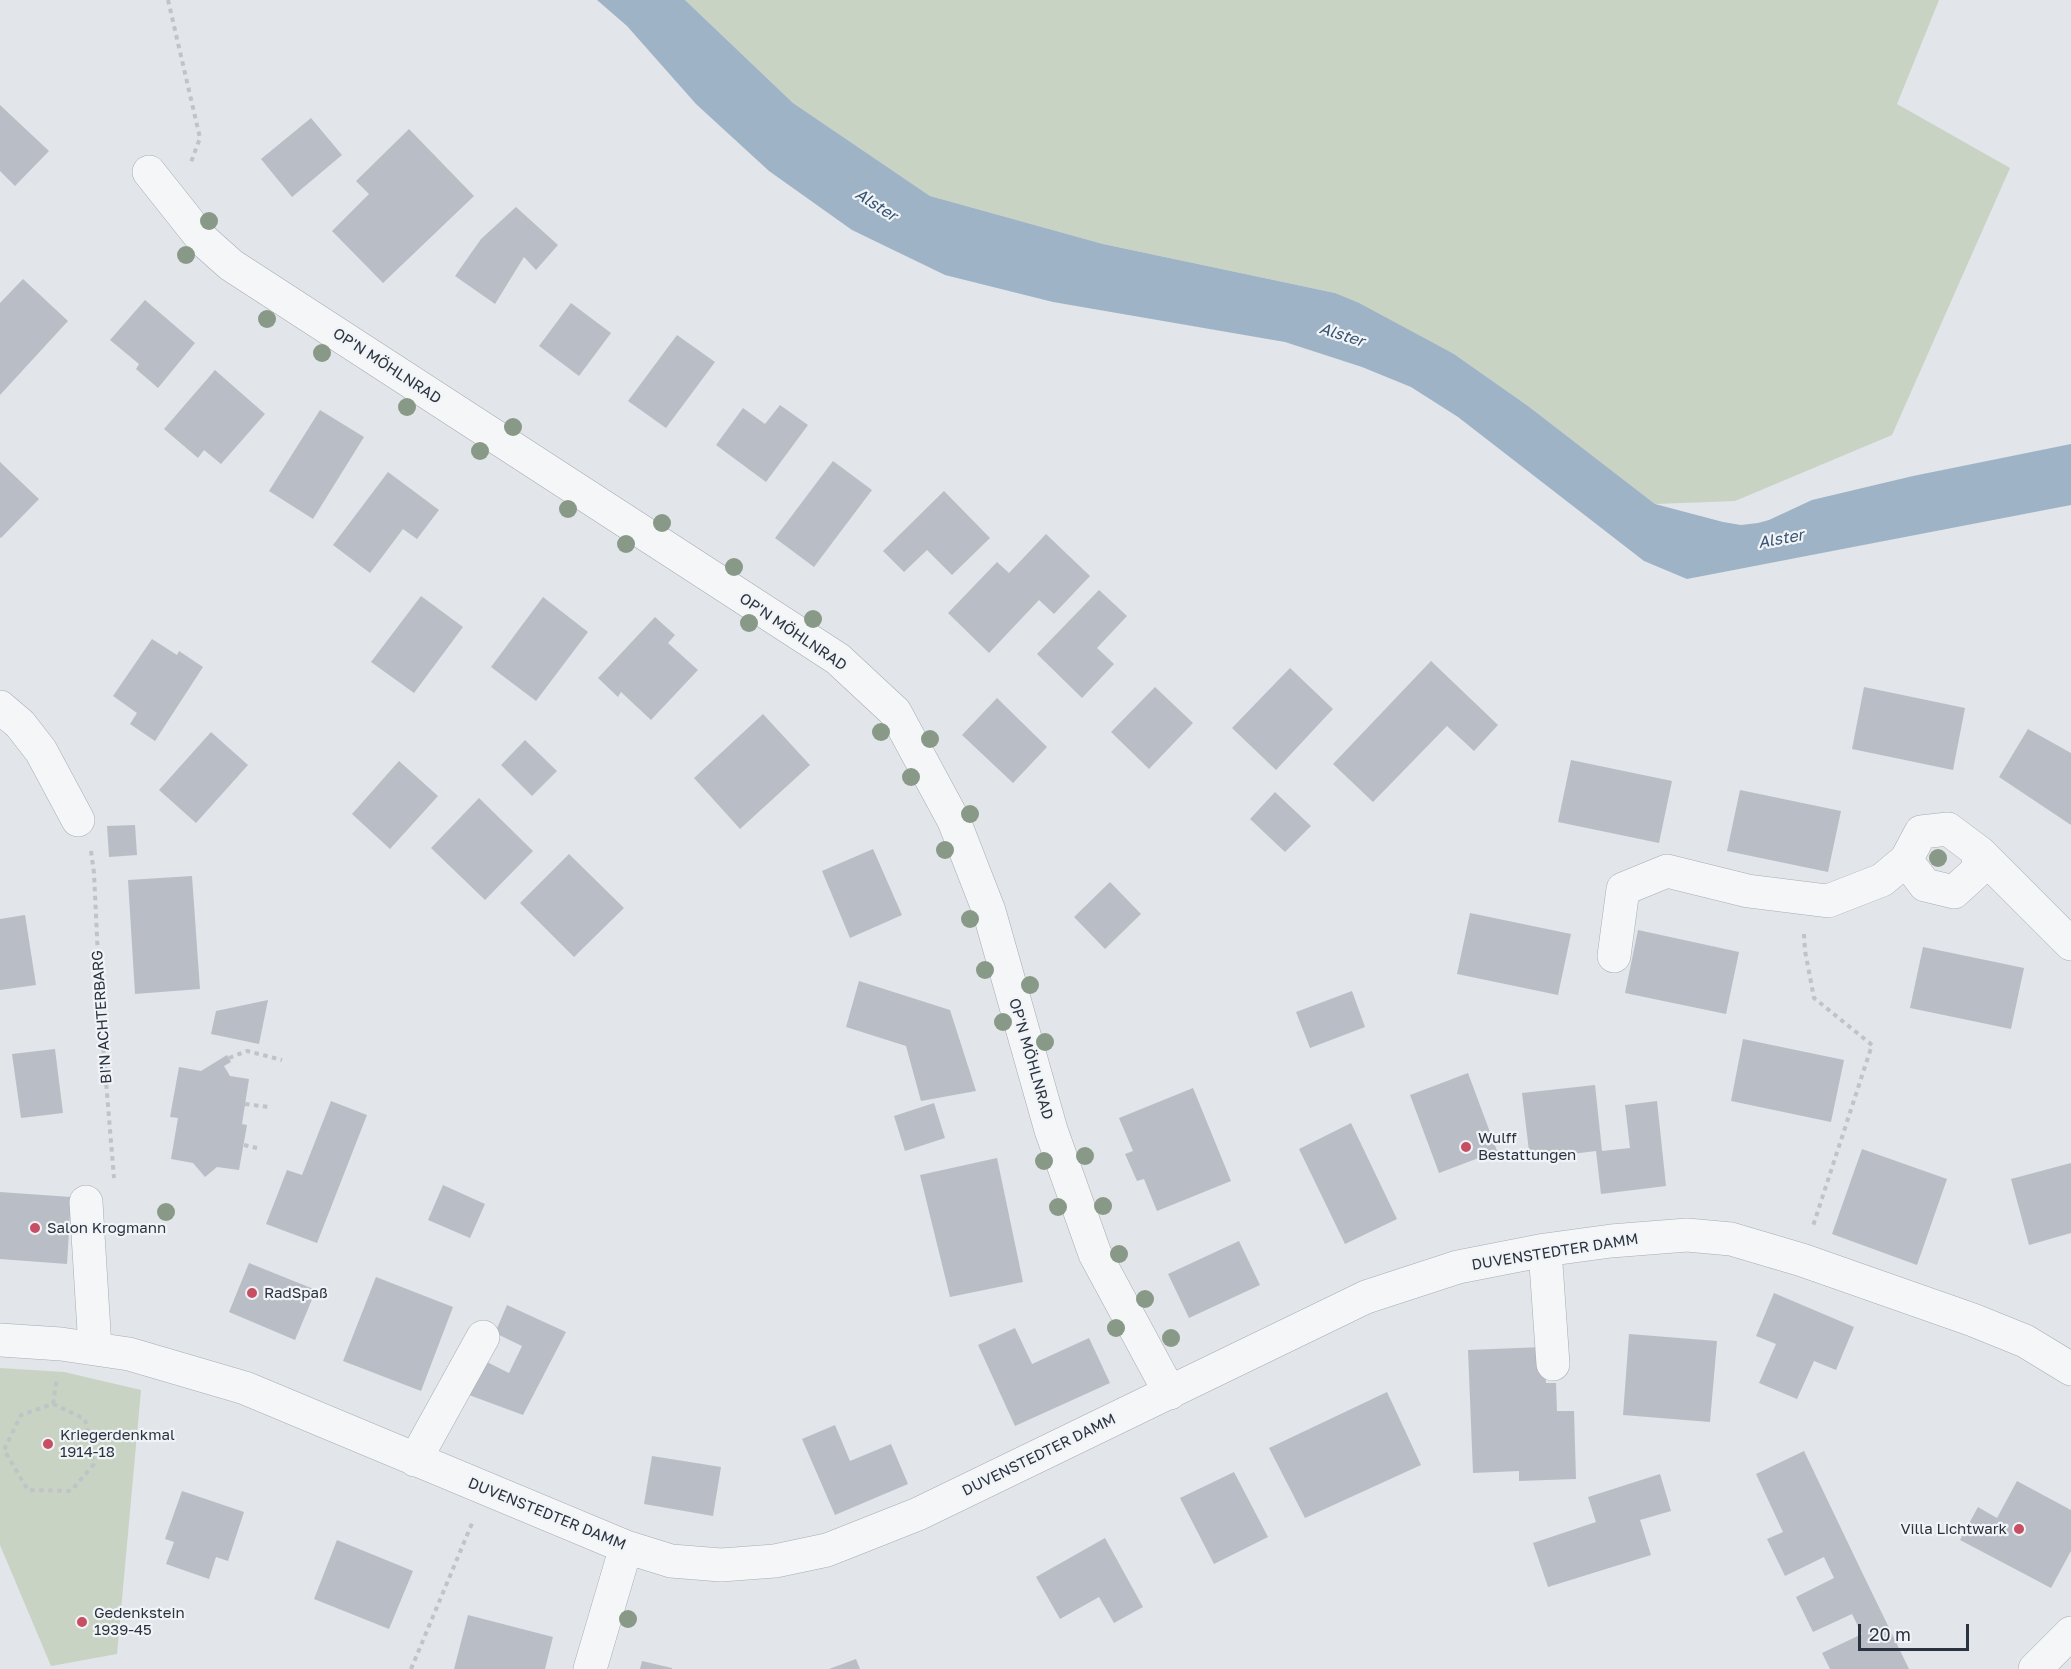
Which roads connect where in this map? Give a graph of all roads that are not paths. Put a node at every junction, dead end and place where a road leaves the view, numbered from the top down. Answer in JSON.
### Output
{"nodes":[{"id":1,"x":149,"y":172,"type":"dead end"},
{"id":2,"x":0,"y":707,"type":"edge"},
{"id":3,"x":78,"y":820,"type":"road end"},
{"id":4,"x":1980,"y":853,"type":"junction"},
{"id":5,"x":1906,"y":860,"type":"junction"},
{"id":6,"x":2071,"y":944,"type":"edge"},
{"id":7,"x":1614,"y":956,"type":"dead end"},
{"id":8,"x":86,"y":1202,"type":"dead end"},
{"id":9,"x":1545,"y":1251,"type":"junction"},
{"id":10,"x":483,"y":1337,"type":"dead end"},
{"id":11,"x":0,"y":1340,"type":"edge"},
{"id":12,"x":95,"y":1348,"type":"junction"},
{"id":13,"x":1553,"y":1364,"type":"dead end"},
{"id":14,"x":2071,"y":1369,"type":"edge"},
{"id":15,"x":1170,"y":1393,"type":"junction"},
{"id":16,"x":415,"y":1460,"type":"junction"},
{"id":17,"x":626,"y":1547,"type":"junction"},
{"id":18,"x":2071,"y":1633,"type":"edge"},
{"id":19,"x":590,"y":1669,"type":"edge"},
{"id":20,"x":2035,"y":1669,"type":"edge"}],
"edges":[{"from":1,"to":15,"type":"street","name":"OP'N MÖHLNRAD"},
{"from":2,"to":3,"type":"street"},
{"from":4,"to":5,"type":"street"},
{"from":4,"to":5,"type":"street"},
{"from":4,"to":6,"type":"street"},
{"from":5,"to":7,"type":"street"},
{"from":8,"to":12,"type":"street"},
{"from":9,"to":13,"type":"street"},
{"from":9,"to":14,"type":"street","name":"DUVENSTEDTER DAMM"},
{"from":9,"to":15,"type":"street","name":"DUVENSTEDTER DAMM"},
{"from":10,"to":16,"type":"street"},
{"from":11,"to":12,"type":"street","name":"DUVENSTEDTER DAMM"},
{"from":12,"to":16,"type":"street","name":"DUVENSTEDTER DAMM"},
{"from":15,"to":17,"type":"street","name":"DUVENSTEDTER DAMM"},
{"from":16,"to":17,"type":"street","name":"DUVENSTEDTER DAMM"},
{"from":17,"to":19,"type":"street"},
{"from":18,"to":20,"type":"street"}]}
